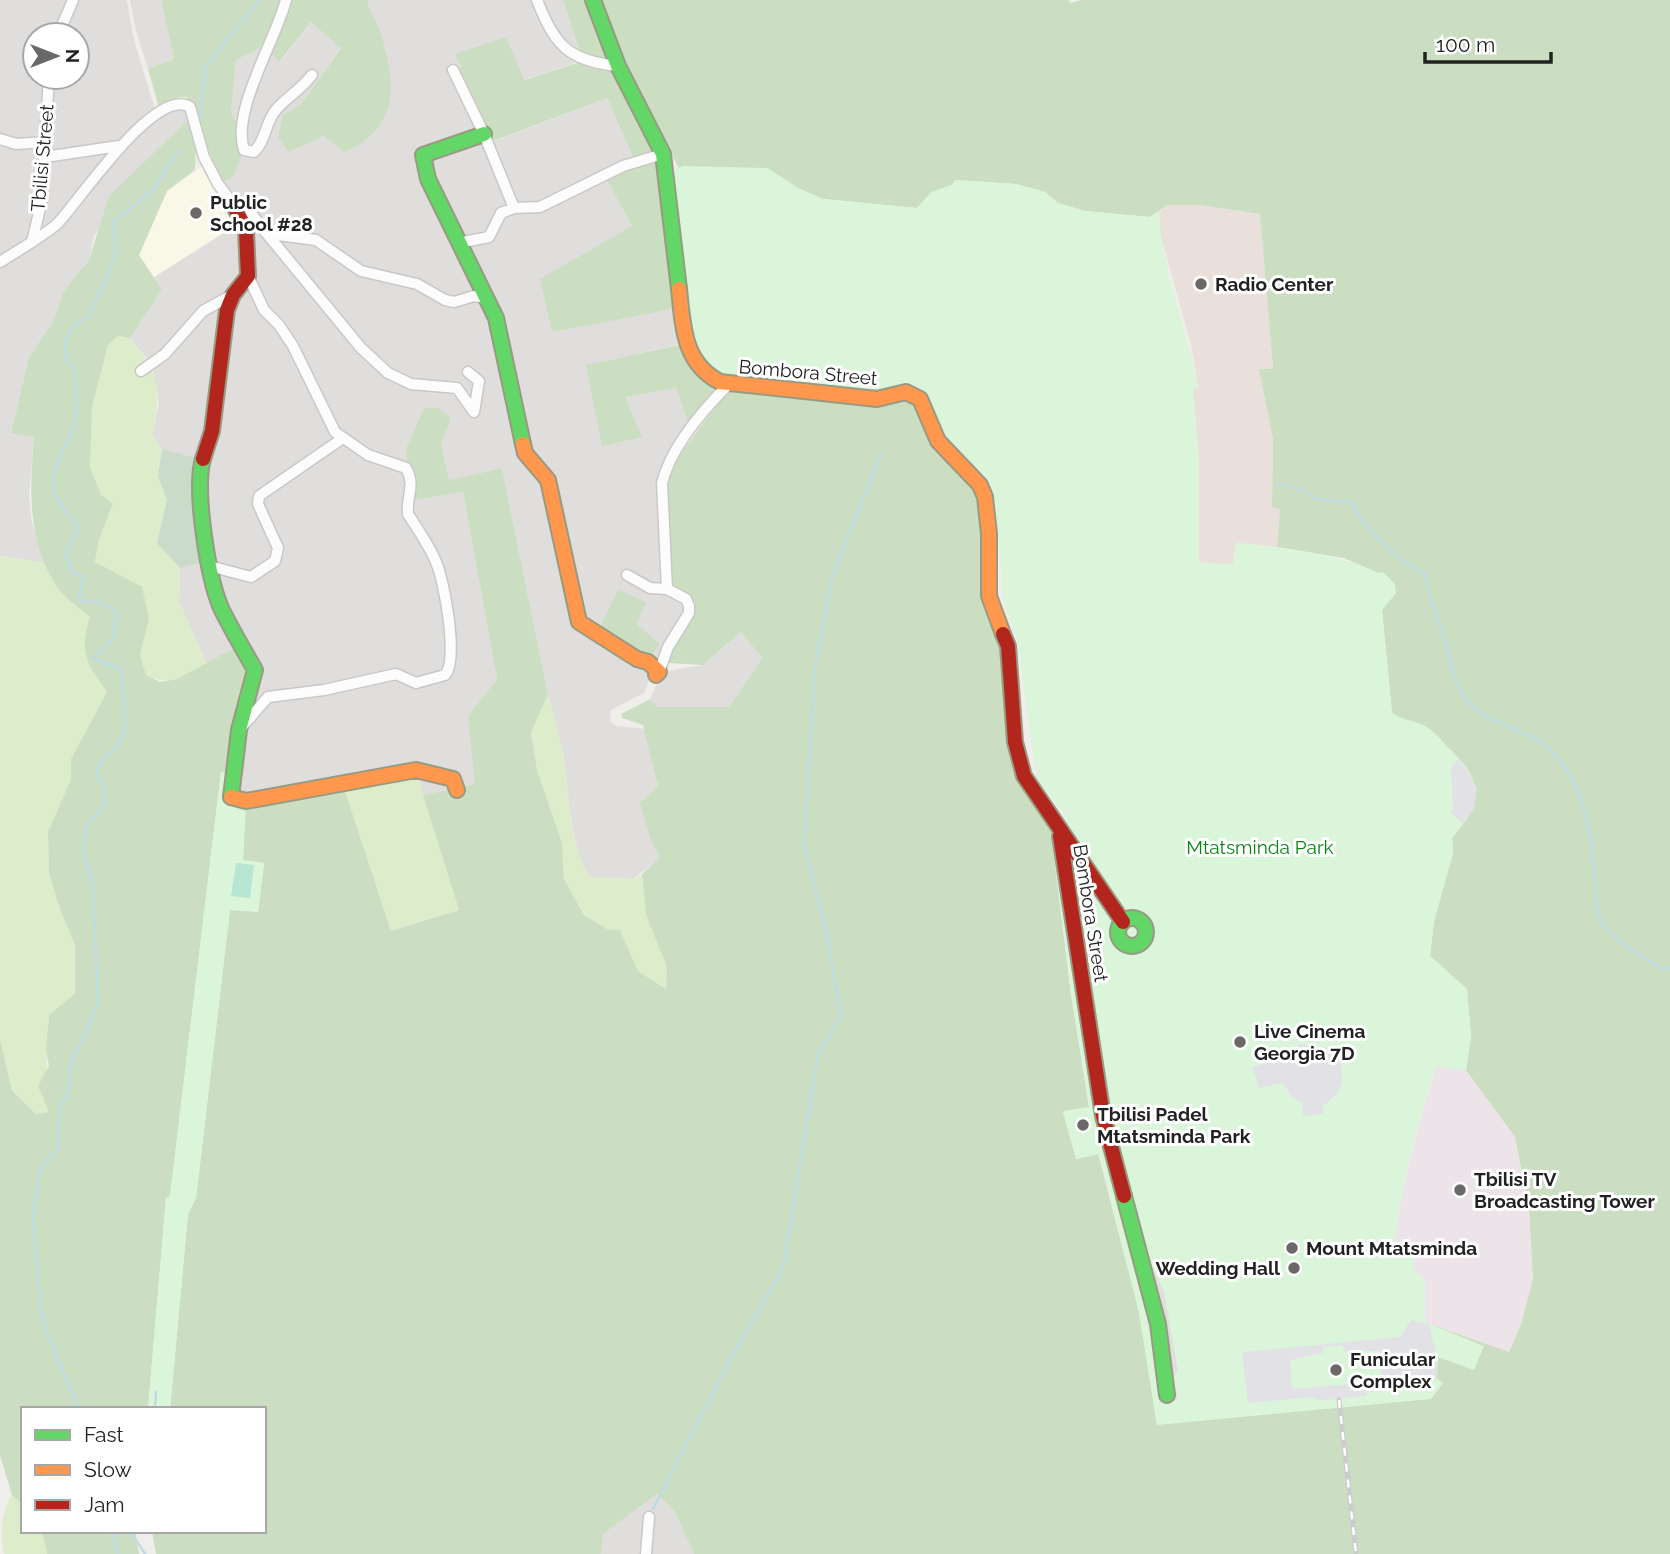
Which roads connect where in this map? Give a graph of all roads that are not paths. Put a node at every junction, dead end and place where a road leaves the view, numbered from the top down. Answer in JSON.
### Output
{"nodes":[{"id":1,"x":73,"y":0,"type":"edge"},
{"id":2,"x":286,"y":0,"type":"edge"},
{"id":3,"x":537,"y":0,"type":"edge"},
{"id":4,"x":593,"y":0,"type":"edge"},
{"id":5,"x":64,"y":21,"type":"edge"},
{"id":6,"x":618,"y":66,"type":"junction"},
{"id":7,"x":453,"y":70,"type":"dead end"},
{"id":8,"x":312,"y":75,"type":"dead end"},
{"id":9,"x":48,"y":91,"type":"edge"},
{"id":10,"x":484,"y":134,"type":"junction"},
{"id":11,"x":0,"y":139,"type":"edge"},
{"id":12,"x":46,"y":142,"type":"junction"},
{"id":13,"x":119,"y":146,"type":"junction"},
{"id":14,"x":663,"y":154,"type":"junction"},
{"id":15,"x":45,"y":157,"type":"junction"},
{"id":16,"x":233,"y":204,"type":"junction"},
{"id":17,"x":514,"y":208,"type":"junction"},
{"id":18,"x":263,"y":229,"type":"junction"},
{"id":19,"x":32,"y":242,"type":"junction"},
{"id":20,"x":458,"y":243,"type":"junction"},
{"id":21,"x":0,"y":262,"type":"edge"},
{"id":22,"x":248,"y":276,"type":"junction"},
{"id":23,"x":233,"y":295,"type":"junction"},
{"id":24,"x":488,"y":298,"type":"junction"},
{"id":25,"x":141,"y":371,"type":"dead end"},
{"id":26,"x":468,"y":372,"type":"dead end"},
{"id":27,"x":728,"y":385,"type":"junction"},
{"id":28,"x":342,"y":438,"type":"junction"},
{"id":29,"x":213,"y":567,"type":"junction"},
{"id":30,"x":627,"y":575,"type":"dead end"},
{"id":31,"x":667,"y":589,"type":"junction"},
{"id":32,"x":657,"y":674,"type":"joint"},
{"id":33,"x":239,"y":730,"type":"junction"},
{"id":34,"x":457,"y":790,"type":"dead end"},
{"id":35,"x":1059,"y":831,"type":"junction"},
{"id":36,"x":1123,"y":922,"type":"dead end"},
{"id":37,"x":1167,"y":1395,"type":"dead end"},
{"id":38,"x":649,"y":1517,"type":"dead end"},
{"id":39,"x":646,"y":1554,"type":"edge"}],
"edges":[{"from":1,"to":5,"type":"street"},
{"from":2,"to":8,"type":"street"},
{"from":3,"to":6,"type":"street"},
{"from":4,"to":6,"type":"street"},
{"from":6,"to":14,"type":"street"},
{"from":7,"to":10,"type":"street"},
{"from":9,"to":12,"type":"street","name":"Tbilisi Street"},
{"from":10,"to":17,"type":"street"},
{"from":10,"to":20,"type":"street"},
{"from":11,"to":12,"type":"street"},
{"from":12,"to":15,"type":"street","name":"Tbilisi Street"},
{"from":13,"to":15,"type":"street"},
{"from":13,"to":16,"type":"street"},
{"from":13,"to":19,"type":"street"},
{"from":14,"to":17,"type":"street"},
{"from":14,"to":27,"type":"street","name":"Bombora Street"},
{"from":15,"to":19,"type":"street","name":"Tbilisi Street"},
{"from":16,"to":18,"type":"street"},
{"from":16,"to":22,"type":"street"},
{"from":17,"to":20,"type":"street"},
{"from":18,"to":24,"type":"street"},
{"from":18,"to":26,"type":"street"},
{"from":19,"to":21,"type":"street"},
{"from":20,"to":24,"type":"street"},
{"from":22,"to":23,"type":"street"},
{"from":22,"to":28,"type":"street"},
{"from":23,"to":25,"type":"street"},
{"from":23,"to":29,"type":"street"},
{"from":24,"to":32,"type":"street"},
{"from":27,"to":31,"type":"street"},
{"from":27,"to":35,"type":"street","name":"Bombora Street"},
{"from":28,"to":29,"type":"street"},
{"from":28,"to":33,"type":"street"},
{"from":29,"to":33,"type":"street"},
{"from":30,"to":31,"type":"street"},
{"from":31,"to":32,"type":"street"},
{"from":33,"to":34,"type":"street"},
{"from":35,"to":36,"type":"street"},
{"from":35,"to":37,"type":"street","name":"Bombora Street"},
{"from":38,"to":39,"type":"street"}]}
